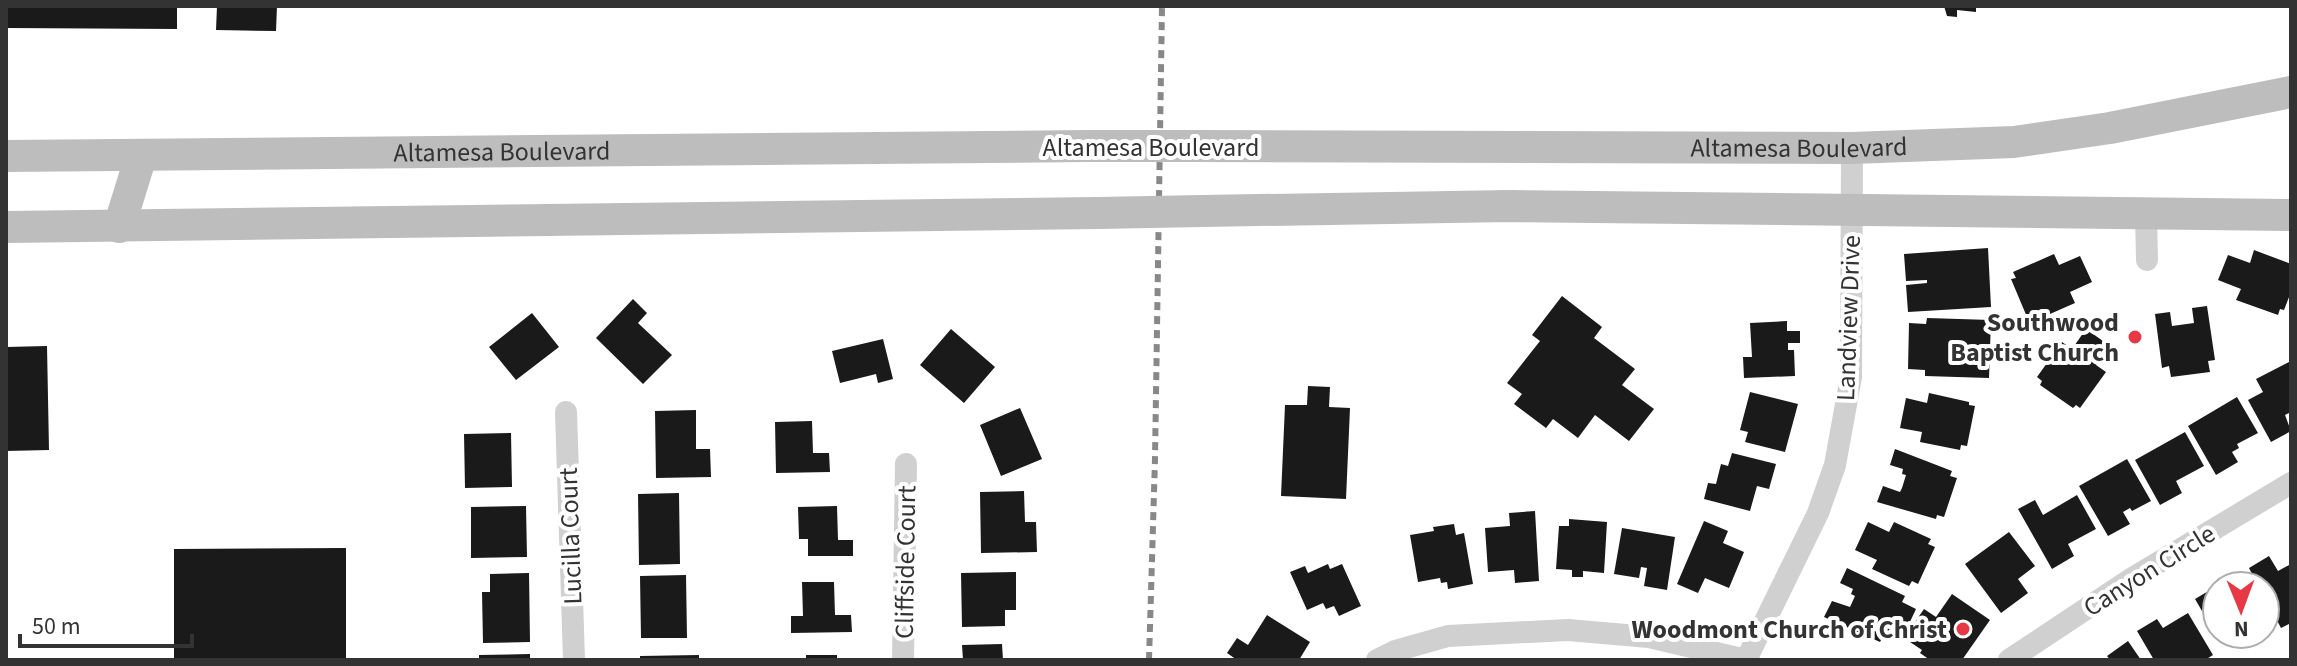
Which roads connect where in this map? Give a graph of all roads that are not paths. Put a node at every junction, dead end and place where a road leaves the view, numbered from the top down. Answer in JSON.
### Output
{"nodes":[{"id":1,"x":2291,"y":92,"type":"edge"},
{"id":2,"x":1852,"y":148,"type":"junction"},
{"id":3,"x":6,"y":156,"type":"edge"},
{"id":4,"x":141,"y":156,"type":"junction"},
{"id":5,"x":1852,"y":212,"type":"junction"},
{"id":6,"x":2146,"y":214,"type":"junction"},
{"id":7,"x":2291,"y":215,"type":"edge"},
{"id":8,"x":6,"y":227,"type":"edge"},
{"id":9,"x":119,"y":227,"type":"junction"},
{"id":10,"x":2147,"y":260,"type":"dead end"},
{"id":11,"x":566,"y":412,"type":"dead end"},
{"id":12,"x":906,"y":464,"type":"dead end"},
{"id":13,"x":2291,"y":483,"type":"edge"},
{"id":14,"x":574,"y":660,"type":"edge"},
{"id":15,"x":903,"y":660,"type":"edge"},
{"id":16,"x":1377,"y":660,"type":"edge"},
{"id":17,"x":1746,"y":660,"type":"edge"},
{"id":18,"x":2009,"y":660,"type":"edge"}],
"edges":[{"from":1,"to":2,"type":"main road","name":"Altamesa Boulevard"},
{"from":2,"to":4,"type":"main road","name":"Altamesa Boulevard","bridge":true},
{"from":2,"to":5,"type":"street","name":"Landview Drive"},
{"from":3,"to":4,"type":"main road","name":"Altamesa Boulevard"},
{"from":4,"to":9,"type":"main road"},
{"from":5,"to":6,"type":"main road"},
{"from":5,"to":9,"type":"main road","bridge":true},
{"from":5,"to":17,"type":"street","name":"Landview Drive"},
{"from":6,"to":7,"type":"main road"},
{"from":6,"to":10,"type":"street"},
{"from":8,"to":9,"type":"main road"},
{"from":11,"to":14,"type":"street","name":"Lucilla Court"},
{"from":12,"to":15,"type":"street","name":"Cliffside Court"},
{"from":13,"to":18,"type":"street","name":"Canyon Circle"},
{"from":16,"to":17,"type":"street"}]}
